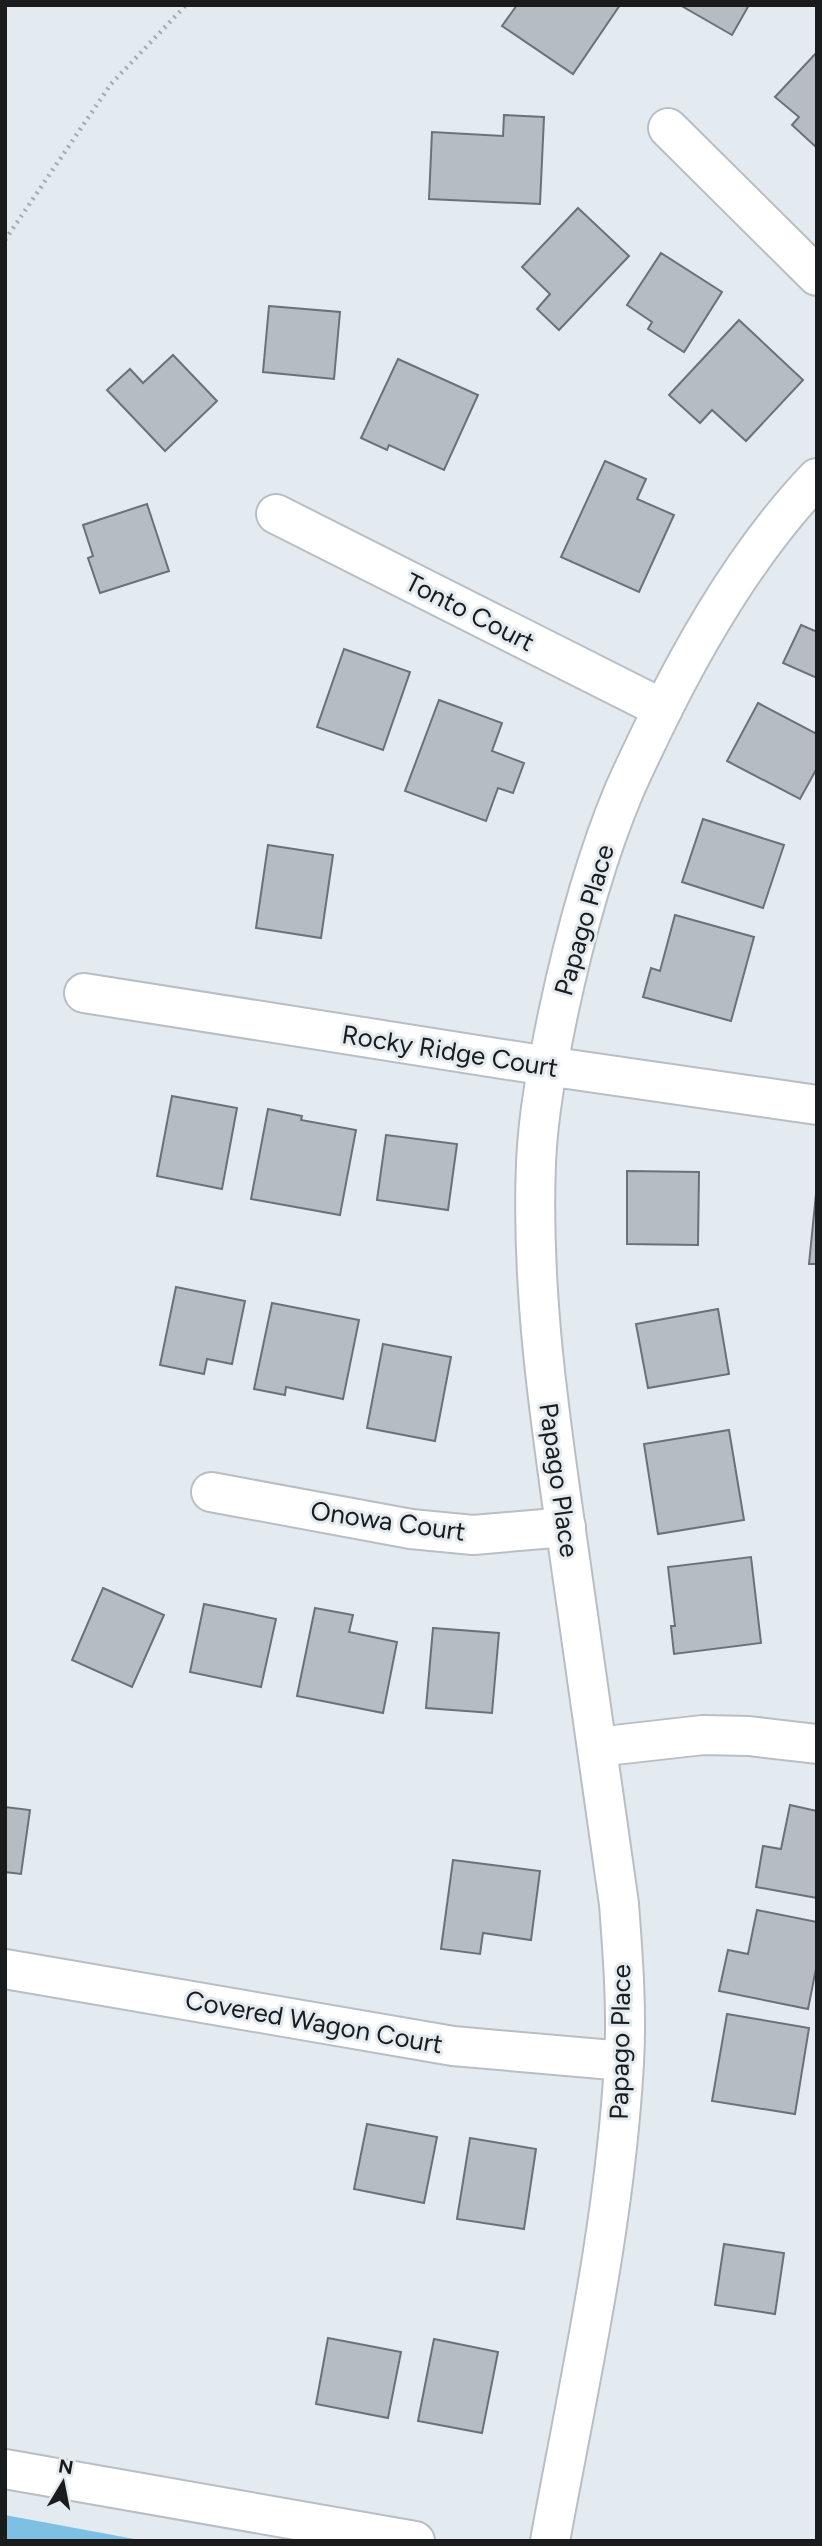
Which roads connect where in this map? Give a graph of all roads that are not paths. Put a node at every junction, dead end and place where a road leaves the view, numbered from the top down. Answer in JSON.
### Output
{"nodes":[{"id":1,"x":668,"y":128,"type":"dead end"},
{"id":2,"x":817,"y":276,"type":"edge"},
{"id":3,"x":817,"y":478,"type":"edge"},
{"id":4,"x":276,"y":514,"type":"dead end"},
{"id":5,"x":663,"y":709,"type":"junction"},
{"id":6,"x":84,"y":993,"type":"dead end"},
{"id":7,"x":547,"y":1066,"type":"junction"},
{"id":8,"x":817,"y":1105,"type":"edge"},
{"id":9,"x":211,"y":1492,"type":"dead end"},
{"id":10,"x":565,"y":1527,"type":"junction"},
{"id":11,"x":817,"y":1744,"type":"edge"},
{"id":12,"x":597,"y":1747,"type":"junction"},
{"id":13,"x":5,"y":1969,"type":"edge"},
{"id":14,"x":624,"y":2062,"type":"junction"},
{"id":15,"x":5,"y":2469,"type":"edge"},
{"id":16,"x":415,"y":2541,"type":"edge"},
{"id":17,"x":550,"y":2541,"type":"edge"}],
"edges":[{"from":1,"to":2,"type":"street"},
{"from":3,"to":5,"type":"street","name":"Papago Place"},
{"from":4,"to":5,"type":"street","name":"Tonto Court"},
{"from":5,"to":7,"type":"street","name":"Papago Place"},
{"from":6,"to":7,"type":"street","name":"Rocky Ridge Court"},
{"from":7,"to":8,"type":"street","name":"Rocky Ridge Court"},
{"from":7,"to":10,"type":"street","name":"Papago Place"},
{"from":9,"to":10,"type":"street","name":"Onowa Court"},
{"from":10,"to":12,"type":"street","name":"Papago Place"},
{"from":11,"to":12,"type":"street"},
{"from":12,"to":14,"type":"street","name":"Papago Place"},
{"from":13,"to":14,"type":"street","name":"Covered Wagon Court"},
{"from":14,"to":17,"type":"street","name":"Papago Place"},
{"from":15,"to":16,"type":"street"}]}
